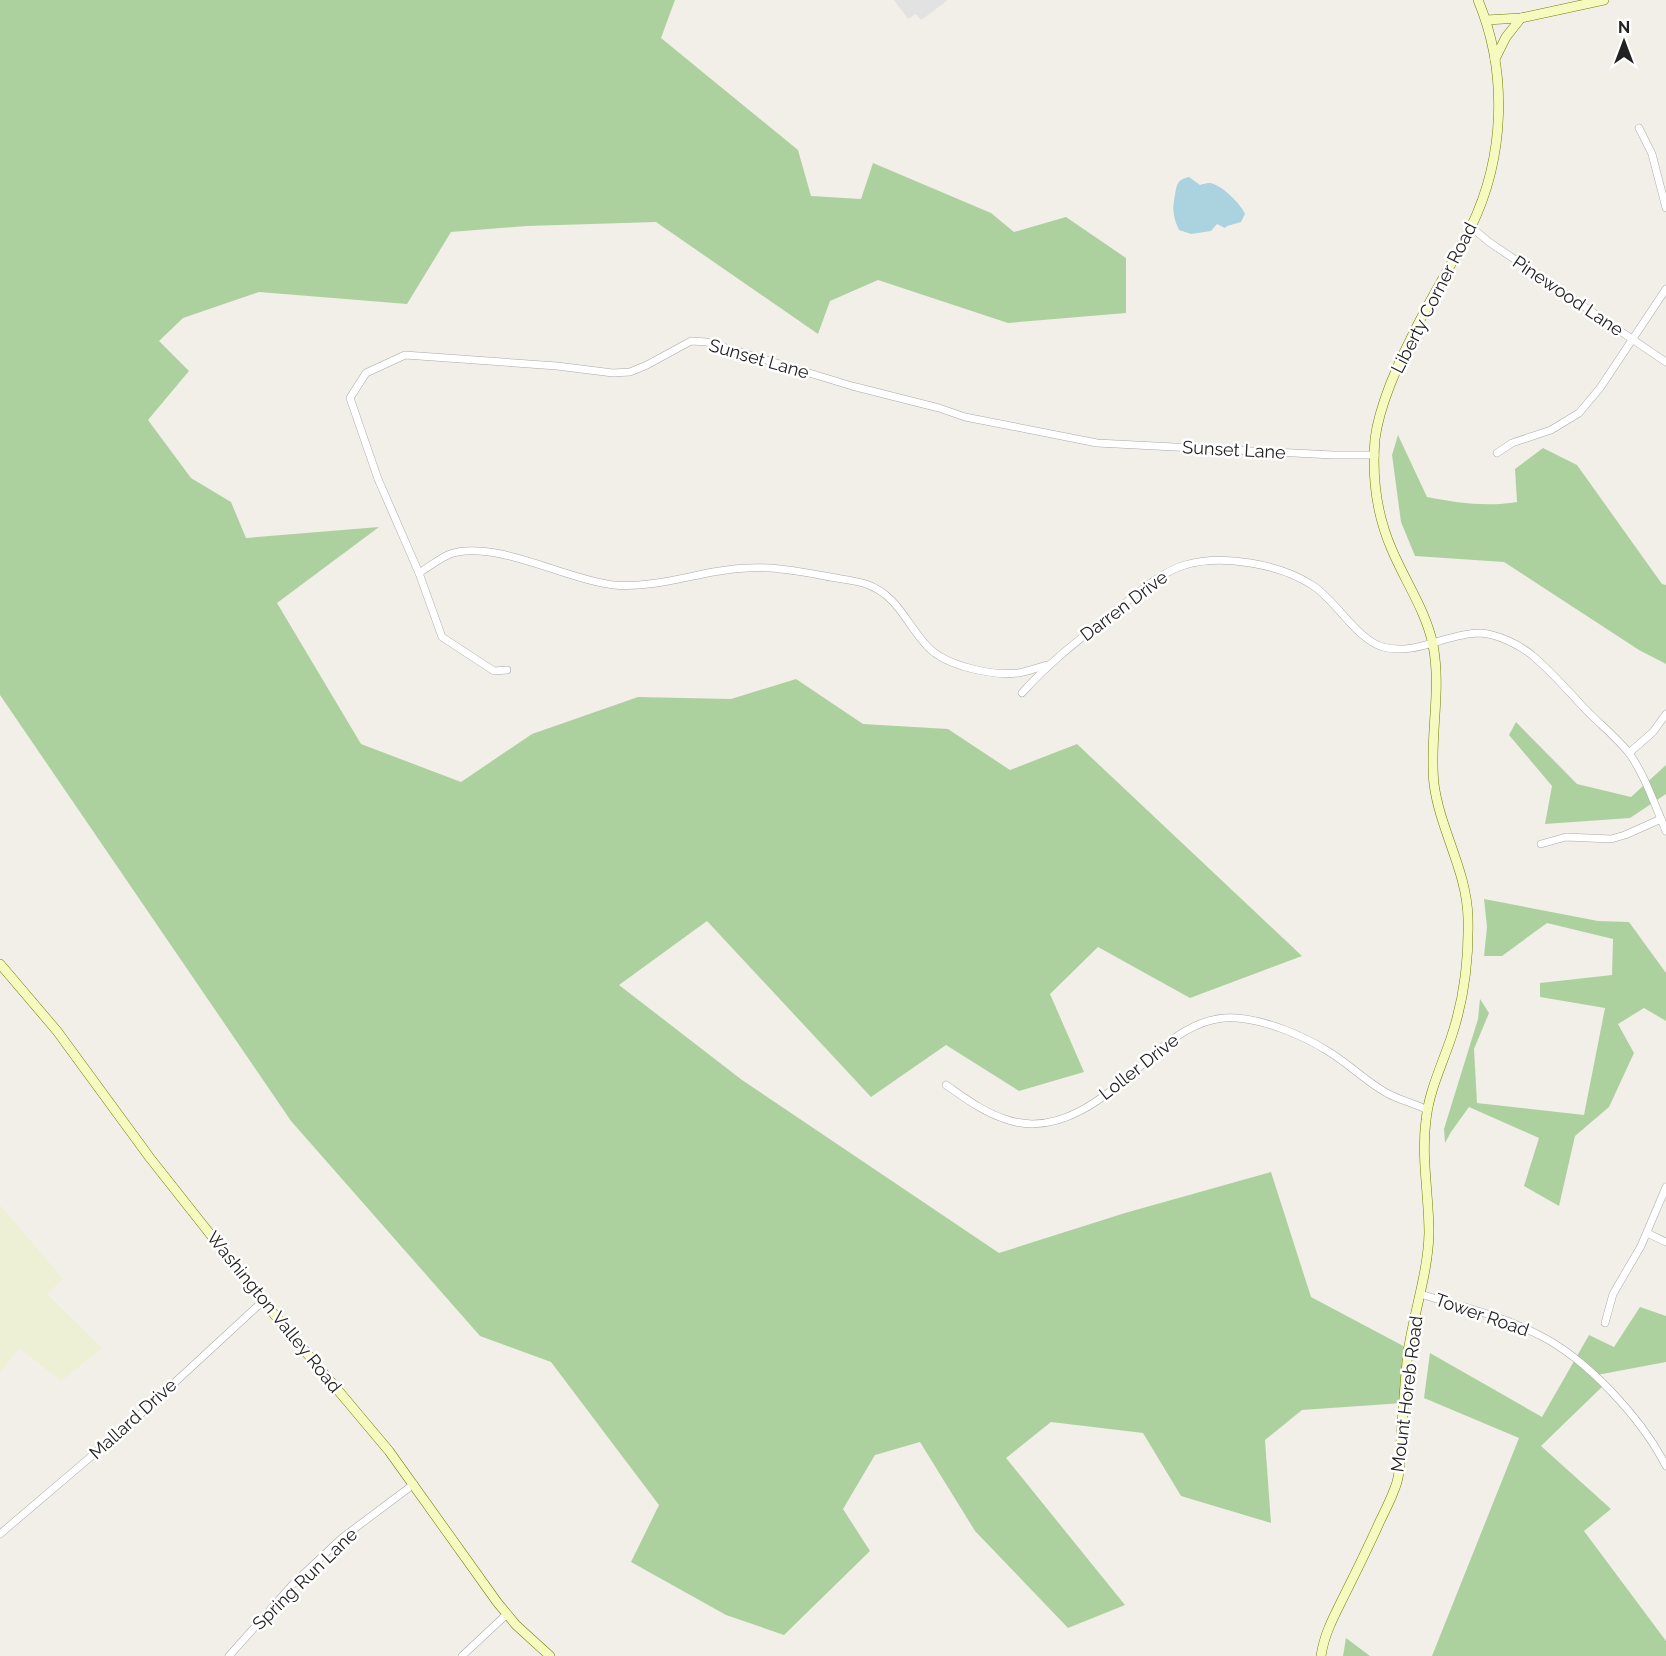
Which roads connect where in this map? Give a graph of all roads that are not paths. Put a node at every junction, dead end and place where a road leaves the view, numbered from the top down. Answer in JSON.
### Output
{"nodes":[{"id":1,"x":1478,"y":0,"type":"edge"},
{"id":2,"x":1604,"y":0,"type":"edge"},
{"id":3,"x":1521,"y":18,"type":"junction"},
{"id":4,"x":1486,"y":20,"type":"junction"},
{"id":5,"x":1495,"y":59,"type":"junction"},
{"id":6,"x":1639,"y":128,"type":"dead end"},
{"id":7,"x":1666,"y":208,"type":"edge"},
{"id":8,"x":1471,"y":227,"type":"junction"},
{"id":9,"x":1666,"y":289,"type":"edge"},
{"id":10,"x":1632,"y":339,"type":"junction"},
{"id":11,"x":1666,"y":362,"type":"edge"},
{"id":12,"x":1497,"y":453,"type":"dead end"},
{"id":13,"x":1375,"y":455,"type":"junction"},
{"id":14,"x":419,"y":573,"type":"junction"},
{"id":15,"x":1433,"y":644,"type":"junction"},
{"id":16,"x":1051,"y":664,"type":"junction"},
{"id":17,"x":507,"y":670,"type":"dead end"},
{"id":18,"x":1022,"y":693,"type":"dead end"},
{"id":19,"x":1666,"y":714,"type":"edge"},
{"id":20,"x":1629,"y":753,"type":"junction"},
{"id":21,"x":1661,"y":819,"type":"junction"},
{"id":22,"x":1666,"y":831,"type":"edge"},
{"id":23,"x":1541,"y":844,"type":"dead end"},
{"id":24,"x":0,"y":964,"type":"edge"},
{"id":25,"x":946,"y":1085,"type":"dead end"},
{"id":26,"x":1427,"y":1110,"type":"junction"},
{"id":27,"x":1666,"y":1187,"type":"edge"},
{"id":28,"x":1647,"y":1233,"type":"junction"},
{"id":29,"x":1666,"y":1242,"type":"edge"},
{"id":30,"x":1427,"y":1261,"type":"joint"},
{"id":31,"x":1420,"y":1294,"type":"junction"},
{"id":32,"x":263,"y":1301,"type":"junction"},
{"id":33,"x":1605,"y":1323,"type":"dead end"},
{"id":34,"x":1666,"y":1466,"type":"edge"},
{"id":35,"x":414,"y":1484,"type":"junction"},
{"id":36,"x":0,"y":1534,"type":"edge"},
{"id":37,"x":507,"y":1614,"type":"junction"},
{"id":38,"x":229,"y":1656,"type":"edge"},
{"id":39,"x":462,"y":1656,"type":"edge"},
{"id":40,"x":550,"y":1656,"type":"edge"},
{"id":41,"x":1321,"y":1656,"type":"edge"}],
"edges":[{"from":1,"to":4,"type":"street","name":"Liberty Corner Road"},
{"from":2,"to":3,"type":"street"},
{"from":3,"to":4,"type":"street"},
{"from":3,"to":5,"type":"street"},
{"from":4,"to":5,"type":"street","name":"Liberty Corner Road"},
{"from":5,"to":8,"type":"street","name":"Liberty Corner Road"},
{"from":6,"to":7,"type":"street"},
{"from":8,"to":10,"type":"street","name":"Pinewood Lane"},
{"from":8,"to":13,"type":"street","name":"Liberty Corner Road"},
{"from":9,"to":10,"type":"street"},
{"from":10,"to":11,"type":"street","name":"Pinewood Lane"},
{"from":10,"to":12,"type":"street"},
{"from":13,"to":14,"type":"street","name":"Sunset Lane"},
{"from":13,"to":15,"type":"street","name":"Liberty Corner Road"},
{"from":14,"to":16,"type":"street"},
{"from":14,"to":17,"type":"street"},
{"from":15,"to":16,"type":"street","name":"Darren Drive"},
{"from":15,"to":20,"type":"street","name":"Darren Drive"},
{"from":15,"to":26,"type":"street","name":"Liberty Corner Road"},
{"from":16,"to":18,"type":"street","name":"Darren Drive"},
{"from":19,"to":20,"type":"street"},
{"from":20,"to":21,"type":"street","name":"Darren Drive"},
{"from":21,"to":22,"type":"street","name":"Darren Drive"},
{"from":21,"to":23,"type":"street"},
{"from":24,"to":32,"type":"street","name":"Washington Valley Road"},
{"from":25,"to":26,"type":"street","name":"Loller Drive"},
{"from":26,"to":30,"type":"street","name":"Liberty Corner Road"},
{"from":27,"to":28,"type":"street"},
{"from":28,"to":29,"type":"street"},
{"from":28,"to":33,"type":"street"},
{"from":30,"to":31,"type":"street","name":"Mount Horeb Road"},
{"from":31,"to":34,"type":"street","name":"Tower Road"},
{"from":31,"to":41,"type":"street","name":"Mount Horeb Road"},
{"from":32,"to":35,"type":"street","name":"Washington Valley Road"},
{"from":32,"to":36,"type":"street","name":"Mallard Drive"},
{"from":35,"to":37,"type":"street","name":"Washington Valley Road"},
{"from":35,"to":38,"type":"street","name":"Spring Run Lane"},
{"from":37,"to":39,"type":"street"},
{"from":37,"to":40,"type":"street","name":"Washington Valley Road"}]}
